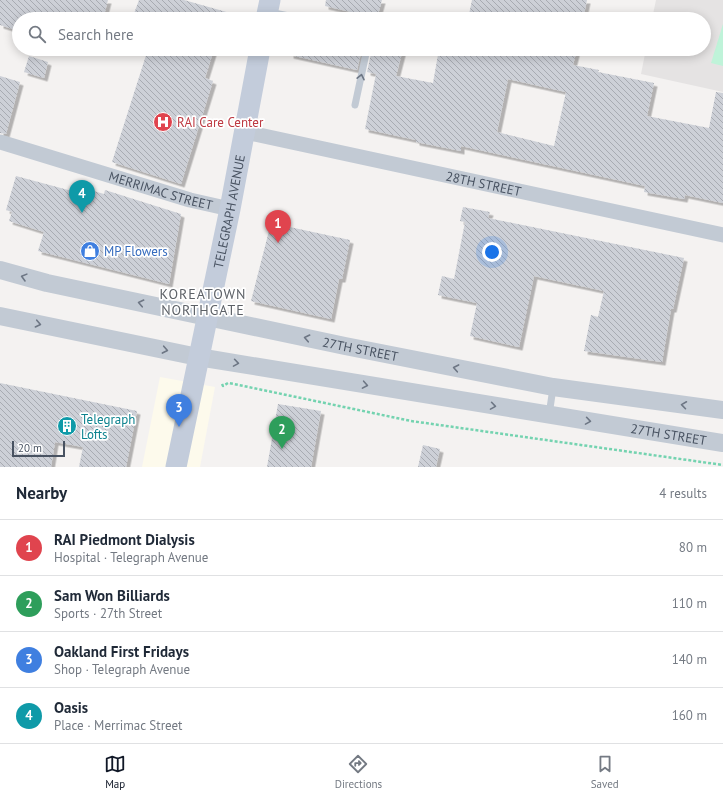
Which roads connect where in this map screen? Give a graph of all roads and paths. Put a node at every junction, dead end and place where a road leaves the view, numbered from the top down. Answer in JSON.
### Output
{"nodes":[{"id":1,"x":259,"y":56,"type":"edge"},
{"id":2,"x":366,"y":56,"type":"edge"},
{"id":3,"x":355,"y":105,"type":"dead end"},
{"id":4,"x":245,"y":132,"type":"junction"},
{"id":5,"x":0,"y":142,"type":"edge"},
{"id":6,"x":230,"y":209,"type":"junction"},
{"id":7,"x":723,"y":235,"type":"edge"},
{"id":8,"x":0,"y":270,"type":"edge"},
{"id":9,"x":0,"y":316,"type":"edge"},
{"id":10,"x":206,"y":317,"type":"junction"},
{"id":11,"x":198,"y":357,"type":"junction"},
{"id":12,"x":222,"y":384,"type":"dead end"},
{"id":13,"x":553,"y":387,"type":"junction"},
{"id":14,"x":723,"y":410,"type":"edge"},
{"id":15,"x":550,"y":415,"type":"junction"},
{"id":16,"x":723,"y":443,"type":"edge"},
{"id":17,"x":723,"y":465,"type":"edge"},
{"id":18,"x":176,"y":467,"type":"edge"}],
"edges":[{"from":1,"to":4,"type":"main road","name":"TELEGRAPH AVENUE"},
{"from":3,"to":2,"type":"lane","one_way":true},
{"from":4,"to":6,"type":"main road","name":"TELEGRAPH AVENUE"},
{"from":4,"to":7,"type":"street","name":"28TH STREET"},
{"from":5,"to":6,"type":"street","name":"MERRIMAC STREET"},
{"from":6,"to":10,"type":"main road","name":"TELEGRAPH AVENUE"},
{"from":10,"to":8,"type":"street","name":"27TH STREET","one_way":true},
{"from":9,"to":11,"type":"street","name":"27TH STREET","one_way":true},
{"from":10,"to":11,"type":"main road","name":"TELEGRAPH AVENUE"},
{"from":13,"to":10,"type":"street","name":"27TH STREET","one_way":true},
{"from":11,"to":15,"type":"street","name":"27TH STREET","one_way":true},
{"from":11,"to":18,"type":"main road","name":"TELEGRAPH AVENUE"},
{"from":12,"to":17,"type":"path"},
{"from":14,"to":13,"type":"street","name":"27TH STREET","one_way":true},
{"from":13,"to":15,"type":"lane"},
{"from":15,"to":16,"type":"street","name":"27TH STREET","one_way":true}]}
